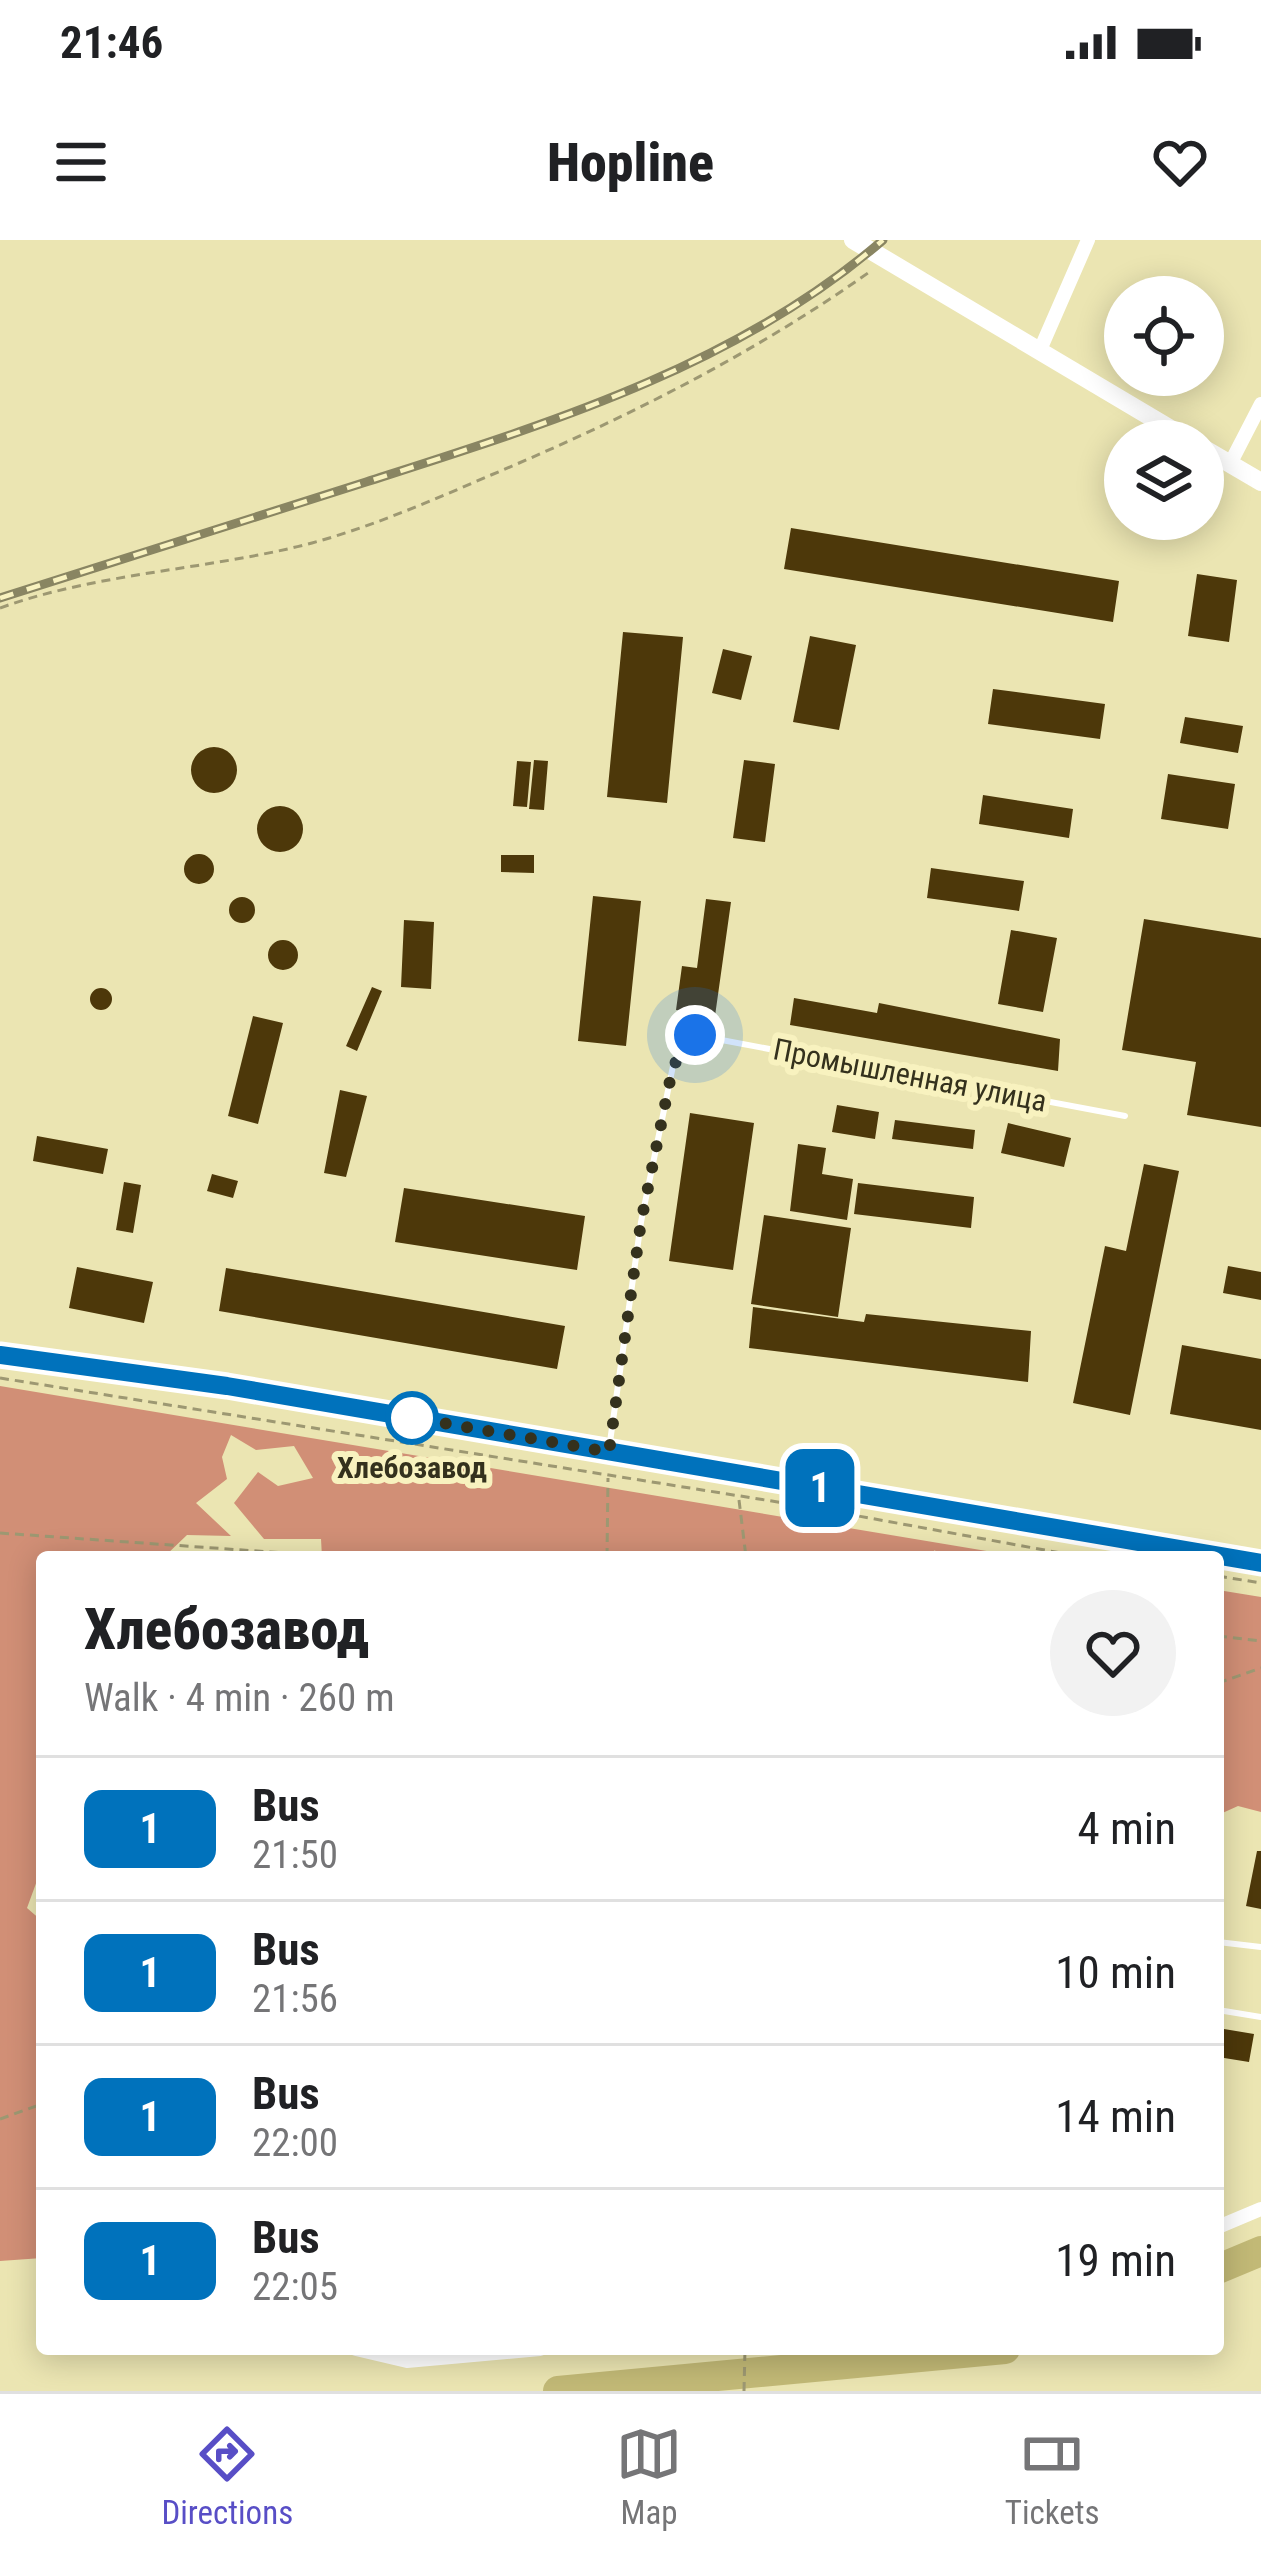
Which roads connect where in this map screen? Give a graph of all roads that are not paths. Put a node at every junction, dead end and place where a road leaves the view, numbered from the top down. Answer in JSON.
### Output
{"nodes":[{"id":1,"x":853,"y":240,"type":"edge"},
{"id":2,"x":1088,"y":240,"type":"edge"},
{"id":3,"x":1040,"y":350,"type":"junction"},
{"id":4,"x":1261,"y":404,"type":"edge"},
{"id":5,"x":1156,"y":420,"type":"edge"},
{"id":6,"x":1224,"y":460,"type":"edge"},
{"id":7,"x":1230,"y":464,"type":"junction"},
{"id":8,"x":1261,"y":482,"type":"edge"},
{"id":9,"x":1126,"y":1115,"type":"dead end"},
{"id":10,"x":0,"y":1355,"type":"edge"},
{"id":11,"x":609,"y":1452,"type":"junction"},
{"id":12,"x":1191,"y":1551,"type":"edge"},
{"id":13,"x":1224,"y":1557,"type":"edge"},
{"id":14,"x":1261,"y":1563,"type":"edge"},
{"id":15,"x":1224,"y":1943,"type":"edge"},
{"id":16,"x":1261,"y":1947,"type":"edge"},
{"id":17,"x":1224,"y":2011,"type":"edge"},
{"id":18,"x":1261,"y":2017,"type":"edge"},
{"id":19,"x":1261,"y":2209,"type":"edge"},
{"id":20,"x":1224,"y":2225,"type":"edge"},
{"id":21,"x":384,"y":2355,"type":"edge"},
{"id":22,"x":426,"y":2355,"type":"edge"}],
"edges":[{"from":1,"to":3,"type":"main road"},
{"from":2,"to":3,"type":"street"},
{"from":3,"to":5,"type":"main road"},
{"from":4,"to":7,"type":"street"},
{"from":6,"to":7,"type":"main road"},
{"from":7,"to":8,"type":"main road"},
{"from":9,"to":11,"type":"lane","name":"Промышленная улица"},
{"from":10,"to":11,"type":"main road"},
{"from":11,"to":12,"type":"main road"},
{"from":13,"to":14,"type":"main road"},
{"from":15,"to":16,"type":"lane"},
{"from":17,"to":18,"type":"lane"},
{"from":19,"to":20,"type":"street"},
{"from":21,"to":22,"type":"street"}]}
